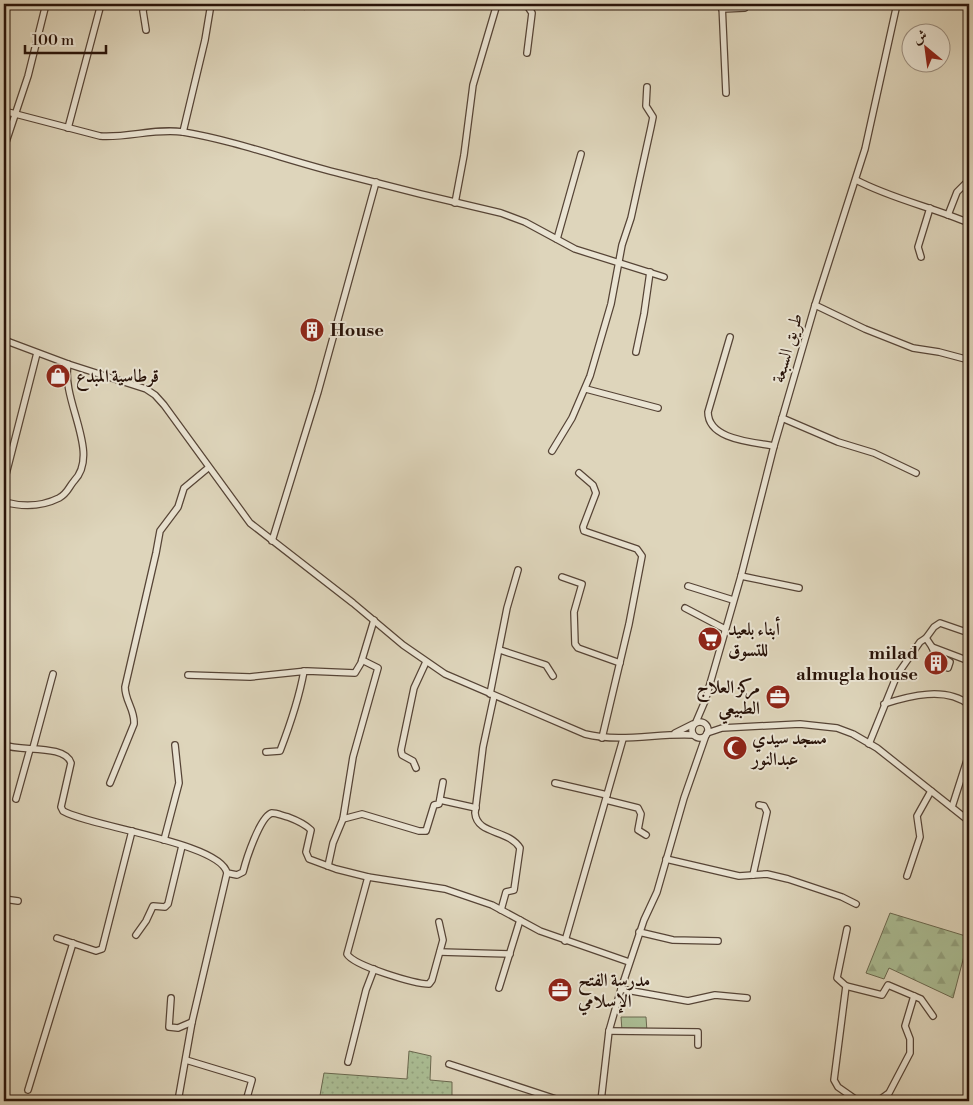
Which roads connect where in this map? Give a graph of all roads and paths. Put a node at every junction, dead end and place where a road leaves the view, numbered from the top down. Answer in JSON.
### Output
{"nodes":[{"id":1,"x":46,"y":4,"type":"edge"},
{"id":2,"x":101,"y":4,"type":"edge"},
{"id":3,"x":145,"y":4,"type":"edge"},
{"id":4,"x":211,"y":4,"type":"edge"},
{"id":5,"x":497,"y":4,"type":"edge"},
{"id":6,"x":526,"y":4,"type":"edge"},
{"id":7,"x":747,"y":4,"type":"edge"},
{"id":8,"x":897,"y":4,"type":"edge"},
{"id":9,"x":722,"y":7,"type":"edge"},
{"id":10,"x":146,"y":30,"type":"dead end"},
{"id":11,"x":527,"y":53,"type":"dead end"},
{"id":12,"x":647,"y":87,"type":"dead end"},
{"id":13,"x":726,"y":93,"type":"dead end"},
{"id":14,"x":4,"y":111,"type":"edge"},
{"id":15,"x":15,"y":113,"type":"junction"},
{"id":16,"x":68,"y":128,"type":"junction"},
{"id":17,"x":183,"y":132,"type":"junction"},
{"id":18,"x":4,"y":148,"type":"edge"},
{"id":19,"x":581,"y":154,"type":"dead end"},
{"id":20,"x":856,"y":180,"type":"junction"},
{"id":21,"x":969,"y":180,"type":"edge"},
{"id":22,"x":376,"y":182,"type":"junction"},
{"id":23,"x":455,"y":203,"type":"junction"},
{"id":24,"x":930,"y":208,"type":"junction"},
{"id":25,"x":948,"y":215,"type":"junction"},
{"id":26,"x":969,"y":223,"type":"edge"},
{"id":27,"x":557,"y":239,"type":"junction"},
{"id":28,"x":921,"y":257,"type":"dead end"},
{"id":29,"x":618,"y":264,"type":"junction"},
{"id":30,"x":650,"y":272,"type":"junction"},
{"id":31,"x":664,"y":277,"type":"dead end"},
{"id":32,"x":815,"y":305,"type":"junction"},
{"id":33,"x":730,"y":337,"type":"dead end"},
{"id":34,"x":4,"y":340,"type":"edge"},
{"id":35,"x":636,"y":352,"type":"dead end"},
{"id":36,"x":37,"y":354,"type":"junction"},
{"id":37,"x":969,"y":360,"type":"edge"},
{"id":38,"x":68,"y":364,"type":"junction"},
{"id":39,"x":586,"y":388,"type":"junction"},
{"id":40,"x":658,"y":408,"type":"dead end"},
{"id":41,"x":782,"y":418,"type":"junction"},
{"id":42,"x":774,"y":446,"type":"junction"},
{"id":43,"x":552,"y":451,"type":"dead end"},
{"id":44,"x":208,"y":468,"type":"junction"},
{"id":45,"x":579,"y":473,"type":"dead end"},
{"id":46,"x":916,"y":473,"type":"dead end"},
{"id":47,"x":4,"y":482,"type":"edge"},
{"id":48,"x":4,"y":502,"type":"edge"},
{"id":49,"x":272,"y":541,"type":"junction"},
{"id":50,"x":518,"y":570,"type":"dead end"},
{"id":51,"x":741,"y":576,"type":"junction"},
{"id":52,"x":562,"y":577,"type":"dead end"},
{"id":53,"x":688,"y":586,"type":"dead end"},
{"id":54,"x":798,"y":588,"type":"dead end"},
{"id":55,"x":733,"y":600,"type":"junction"},
{"id":56,"x":685,"y":608,"type":"dead end"},
{"id":57,"x":374,"y":620,"type":"junction"},
{"id":58,"x":725,"y":629,"type":"junction"},
{"id":59,"x":969,"y":633,"type":"edge"},
{"id":60,"x":926,"y":638,"type":"junction"},
{"id":61,"x":932,"y":647,"type":"junction"},
{"id":62,"x":500,"y":650,"type":"junction"},
{"id":63,"x":362,"y":660,"type":"junction"},
{"id":64,"x":969,"y":661,"type":"edge"},
{"id":65,"x":426,"y":662,"type":"junction"},
{"id":66,"x":620,"y":663,"type":"junction"},
{"id":67,"x":948,"y":668,"type":"dead end"},
{"id":68,"x":304,"y":672,"type":"junction"},
{"id":69,"x":53,"y":674,"type":"dead end"},
{"id":70,"x":188,"y":675,"type":"dead end"},
{"id":71,"x":553,"y":676,"type":"dead end"},
{"id":72,"x":492,"y":695,"type":"junction"},
{"id":73,"x":705,"y":701,"type":"junction"},
{"id":74,"x":884,"y":704,"type":"junction"},
{"id":75,"x":969,"y":704,"type":"edge"},
{"id":76,"x":695,"y":723,"type":"junction"},
{"id":77,"x":705,"y":723,"type":"junction"},
{"id":78,"x":722,"y":728,"type":"junction"},
{"id":79,"x":673,"y":734,"type":"junction"},
{"id":80,"x":707,"y":734,"type":"junction"},
{"id":81,"x":694,"y":736,"type":"junction"},
{"id":82,"x":602,"y":738,"type":"junction"},
{"id":83,"x":623,"y":739,"type":"junction"},
{"id":84,"x":870,"y":744,"type":"junction"},
{"id":85,"x":4,"y":745,"type":"edge"},
{"id":86,"x":175,"y":745,"type":"dead end"},
{"id":87,"x":32,"y":749,"type":"junction"},
{"id":88,"x":266,"y":752,"type":"dead end"},
{"id":89,"x":969,"y":754,"type":"edge"},
{"id":90,"x":698,"y":755,"type":"junction"},
{"id":91,"x":416,"y":768,"type":"dead end"},
{"id":92,"x":443,"y":782,"type":"dead end"},
{"id":93,"x":110,"y":783,"type":"dead end"},
{"id":94,"x":555,"y":784,"type":"dead end"},
{"id":95,"x":931,"y":791,"type":"junction"},
{"id":96,"x":607,"y":798,"type":"junction"},
{"id":97,"x":16,"y":800,"type":"dead end"},
{"id":98,"x":440,"y":800,"type":"junction"},
{"id":99,"x":759,"y":805,"type":"dead end"},
{"id":100,"x":952,"y":807,"type":"junction"},
{"id":101,"x":476,"y":808,"type":"junction"},
{"id":102,"x":343,"y":819,"type":"junction"},
{"id":103,"x":969,"y":820,"type":"edge"},
{"id":104,"x":132,"y":831,"type":"junction"},
{"id":105,"x":646,"y":835,"type":"dead end"},
{"id":106,"x":164,"y":840,"type":"junction"},
{"id":107,"x":182,"y":846,"type":"junction"},
{"id":108,"x":666,"y":859,"type":"junction"},
{"id":109,"x":328,"y":866,"type":"junction"},
{"id":110,"x":227,"y":873,"type":"junction"},
{"id":111,"x":753,"y":876,"type":"junction"},
{"id":112,"x":907,"y":876,"type":"dead end"},
{"id":113,"x":368,"y":877,"type":"junction"},
{"id":114,"x":4,"y":899,"type":"edge"},
{"id":115,"x":18,"y":901,"type":"dead end"},
{"id":116,"x":856,"y":904,"type":"dead end"},
{"id":117,"x":501,"y":910,"type":"junction"},
{"id":118,"x":520,"y":920,"type":"junction"},
{"id":119,"x":439,"y":922,"type":"dead end"},
{"id":120,"x":847,"y":929,"type":"dead end"},
{"id":121,"x":640,"y":932,"type":"junction"},
{"id":122,"x":136,"y":935,"type":"dead end"},
{"id":123,"x":57,"y":938,"type":"dead end"},
{"id":124,"x":565,"y":941,"type":"junction"},
{"id":125,"x":718,"y":941,"type":"dead end"},
{"id":126,"x":72,"y":943,"type":"junction"},
{"id":127,"x":440,"y":952,"type":"junction"},
{"id":128,"x":510,"y":954,"type":"junction"},
{"id":129,"x":630,"y":962,"type":"junction"},
{"id":130,"x":374,"y":969,"type":"junction"},
{"id":131,"x":846,"y":986,"type":"junction"},
{"id":132,"x":499,"y":988,"type":"dead end"},
{"id":133,"x":620,"y":989,"type":"junction"},
{"id":134,"x":914,"y":996,"type":"junction"},
{"id":135,"x":171,"y":998,"type":"dead end"},
{"id":136,"x":748,"y":998,"type":"dead end"},
{"id":137,"x":933,"y":1016,"type":"dead end"},
{"id":138,"x":192,"y":1022,"type":"junction"},
{"id":139,"x":609,"y":1031,"type":"junction"},
{"id":140,"x":698,"y":1045,"type":"dead end"},
{"id":141,"x":186,"y":1060,"type":"junction"},
{"id":142,"x":348,"y":1062,"type":"dead end"},
{"id":143,"x":448,"y":1064,"type":"dead end"},
{"id":144,"x":28,"y":1090,"type":"dead end"},
{"id":145,"x":178,"y":1101,"type":"edge"},
{"id":146,"x":246,"y":1101,"type":"edge"},
{"id":147,"x":562,"y":1101,"type":"edge"},
{"id":148,"x":601,"y":1101,"type":"edge"},
{"id":149,"x":858,"y":1101,"type":"edge"},
{"id":150,"x":878,"y":1101,"type":"edge"}],
"edges":[{"from":1,"to":15,"type":"street"},
{"from":2,"to":16,"type":"street"},
{"from":3,"to":10,"type":"street"},
{"from":4,"to":17,"type":"street"},
{"from":5,"to":23,"type":"street"},
{"from":6,"to":11,"type":"street"},
{"from":7,"to":9,"type":"street"},
{"from":8,"to":20,"type":"street","name":"طريق السبعة"},
{"from":9,"to":13,"type":"street"},
{"from":12,"to":29,"type":"street"},
{"from":14,"to":15,"type":"street"},
{"from":15,"to":16,"type":"street"},
{"from":15,"to":18,"type":"street"},
{"from":16,"to":17,"type":"street"},
{"from":17,"to":22,"type":"street"},
{"from":19,"to":27,"type":"street"},
{"from":20,"to":24,"type":"street"},
{"from":20,"to":32,"type":"street","name":"طريق السبعة"},
{"from":21,"to":25,"type":"street"},
{"from":22,"to":23,"type":"street"},
{"from":22,"to":49,"type":"street"},
{"from":23,"to":27,"type":"street"},
{"from":24,"to":25,"type":"street"},
{"from":24,"to":28,"type":"street"},
{"from":25,"to":26,"type":"street"},
{"from":27,"to":29,"type":"street"},
{"from":29,"to":30,"type":"street"},
{"from":29,"to":39,"type":"street"},
{"from":30,"to":31,"type":"street"},
{"from":30,"to":35,"type":"street"},
{"from":32,"to":37,"type":"street"},
{"from":32,"to":41,"type":"street","name":"طريق السبعة"},
{"from":33,"to":42,"type":"street"},
{"from":34,"to":36,"type":"street"},
{"from":36,"to":38,"type":"street"},
{"from":36,"to":47,"type":"street"},
{"from":38,"to":44,"type":"street"},
{"from":38,"to":48,"type":"street"},
{"from":39,"to":40,"type":"street"},
{"from":39,"to":43,"type":"street"},
{"from":41,"to":42,"type":"street","name":"طريق السبعة"},
{"from":41,"to":46,"type":"street"},
{"from":42,"to":51,"type":"street","name":"طريق السبعة"},
{"from":44,"to":49,"type":"street"},
{"from":44,"to":93,"type":"street"},
{"from":45,"to":66,"type":"street"},
{"from":49,"to":57,"type":"street"},
{"from":50,"to":62,"type":"street"},
{"from":51,"to":54,"type":"street"},
{"from":51,"to":55,"type":"street","name":"طريق السبعة"},
{"from":52,"to":66,"type":"street"},
{"from":53,"to":55,"type":"street"},
{"from":55,"to":58,"type":"street","name":"طريق السبعة"},
{"from":56,"to":58,"type":"street"},
{"from":57,"to":63,"type":"street"},
{"from":57,"to":65,"type":"street"},
{"from":58,"to":73,"type":"street","name":"طريق السبعة"},
{"from":59,"to":60,"type":"street"},
{"from":60,"to":61,"type":"street"},
{"from":60,"to":74,"type":"street"},
{"from":61,"to":64,"type":"street"},
{"from":61,"to":67,"type":"street"},
{"from":62,"to":71,"type":"street"},
{"from":62,"to":72,"type":"street"},
{"from":63,"to":68,"type":"street"},
{"from":63,"to":102,"type":"street"},
{"from":65,"to":72,"type":"street"},
{"from":65,"to":91,"type":"street"},
{"from":66,"to":82,"type":"street"},
{"from":68,"to":70,"type":"street"},
{"from":68,"to":88,"type":"street"},
{"from":69,"to":87,"type":"street"},
{"from":72,"to":82,"type":"street"},
{"from":72,"to":101,"type":"street"},
{"from":73,"to":76,"type":"street"},
{"from":73,"to":77,"type":"street"},
{"from":74,"to":75,"type":"street"},
{"from":74,"to":84,"type":"street"},
{"from":76,"to":77,"type":"street"},
{"from":76,"to":79,"type":"street"},
{"from":76,"to":81,"type":"street"},
{"from":77,"to":78,"type":"street"},
{"from":77,"to":80,"type":"street"},
{"from":78,"to":80,"type":"street"},
{"from":78,"to":84,"type":"street"},
{"from":79,"to":81,"type":"street"},
{"from":79,"to":83,"type":"street"},
{"from":80,"to":81,"type":"street"},
{"from":80,"to":90,"type":"street"},
{"from":81,"to":90,"type":"street"},
{"from":82,"to":83,"type":"street"},
{"from":83,"to":96,"type":"street"},
{"from":84,"to":95,"type":"street"},
{"from":85,"to":87,"type":"street"},
{"from":86,"to":106,"type":"street"},
{"from":87,"to":97,"type":"street"},
{"from":87,"to":104,"type":"street"},
{"from":89,"to":100,"type":"street"},
{"from":90,"to":108,"type":"street"},
{"from":92,"to":98,"type":"street"},
{"from":94,"to":96,"type":"street"},
{"from":95,"to":100,"type":"street"},
{"from":95,"to":112,"type":"street"},
{"from":96,"to":105,"type":"street"},
{"from":96,"to":124,"type":"street"},
{"from":98,"to":101,"type":"street"},
{"from":98,"to":102,"type":"street"},
{"from":99,"to":111,"type":"street"},
{"from":100,"to":103,"type":"street"},
{"from":101,"to":117,"type":"street"},
{"from":102,"to":109,"type":"street"},
{"from":104,"to":106,"type":"street"},
{"from":104,"to":126,"type":"street"},
{"from":106,"to":107,"type":"street"},
{"from":107,"to":110,"type":"street"},
{"from":107,"to":122,"type":"street"},
{"from":108,"to":111,"type":"street"},
{"from":108,"to":121,"type":"street"},
{"from":109,"to":110,"type":"street"},
{"from":109,"to":113,"type":"street"},
{"from":110,"to":138,"type":"street"},
{"from":111,"to":116,"type":"street"},
{"from":113,"to":117,"type":"street"},
{"from":113,"to":130,"type":"street"},
{"from":114,"to":115,"type":"street"},
{"from":117,"to":118,"type":"street"},
{"from":118,"to":124,"type":"street"},
{"from":118,"to":128,"type":"street"},
{"from":119,"to":127,"type":"street"},
{"from":120,"to":131,"type":"street"},
{"from":121,"to":125,"type":"street"},
{"from":121,"to":129,"type":"street"},
{"from":123,"to":126,"type":"street"},
{"from":124,"to":129,"type":"street"},
{"from":126,"to":144,"type":"street"},
{"from":127,"to":128,"type":"street"},
{"from":127,"to":130,"type":"street"},
{"from":128,"to":132,"type":"street"},
{"from":129,"to":133,"type":"street"},
{"from":130,"to":142,"type":"street"},
{"from":131,"to":134,"type":"street"},
{"from":131,"to":149,"type":"street"},
{"from":133,"to":136,"type":"street"},
{"from":133,"to":139,"type":"street"},
{"from":134,"to":137,"type":"street"},
{"from":134,"to":150,"type":"street"},
{"from":135,"to":138,"type":"street"},
{"from":138,"to":141,"type":"street"},
{"from":139,"to":140,"type":"street"},
{"from":139,"to":148,"type":"street"},
{"from":141,"to":145,"type":"street"},
{"from":141,"to":146,"type":"street"},
{"from":143,"to":147,"type":"street"}]}
